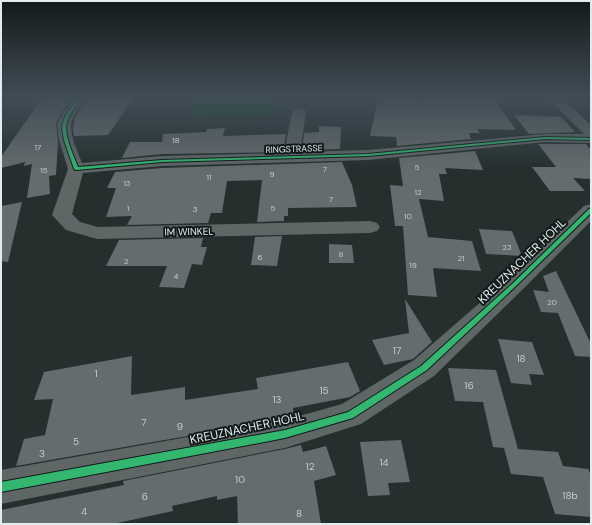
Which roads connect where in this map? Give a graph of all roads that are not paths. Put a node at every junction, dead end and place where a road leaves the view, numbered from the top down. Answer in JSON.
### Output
{"nodes":[{"id":1,"x":65,"y":122,"type":"edge"},
{"id":2,"x":297,"y":122,"type":"edge"},
{"id":3,"x":580,"y":122,"type":"edge"},
{"id":4,"x":591,"y":133,"type":"edge"},
{"id":5,"x":591,"y":139,"type":"edge"},
{"id":6,"x":291,"y":158,"type":"junction"},
{"id":7,"x":76,"y":169,"type":"junction"},
{"id":8,"x":591,"y":210,"type":"edge"},
{"id":9,"x":370,"y":227,"type":"dead end"},
{"id":10,"x":1,"y":487,"type":"edge"}],
"edges":[{"from":1,"to":7,"type":"street"},
{"from":2,"to":6,"type":"street","name":"RINGSTRASSE"},
{"from":3,"to":4,"type":"street"},
{"from":5,"to":6,"type":"street","name":"RINGSTRASSE"},
{"from":6,"to":7,"type":"street","name":"RINGSTRASSE"},
{"from":7,"to":9,"type":"street","name":"IM WINKEL"},
{"from":8,"to":10,"type":"street","name":"KREUZNACHER HOHL"}]}
